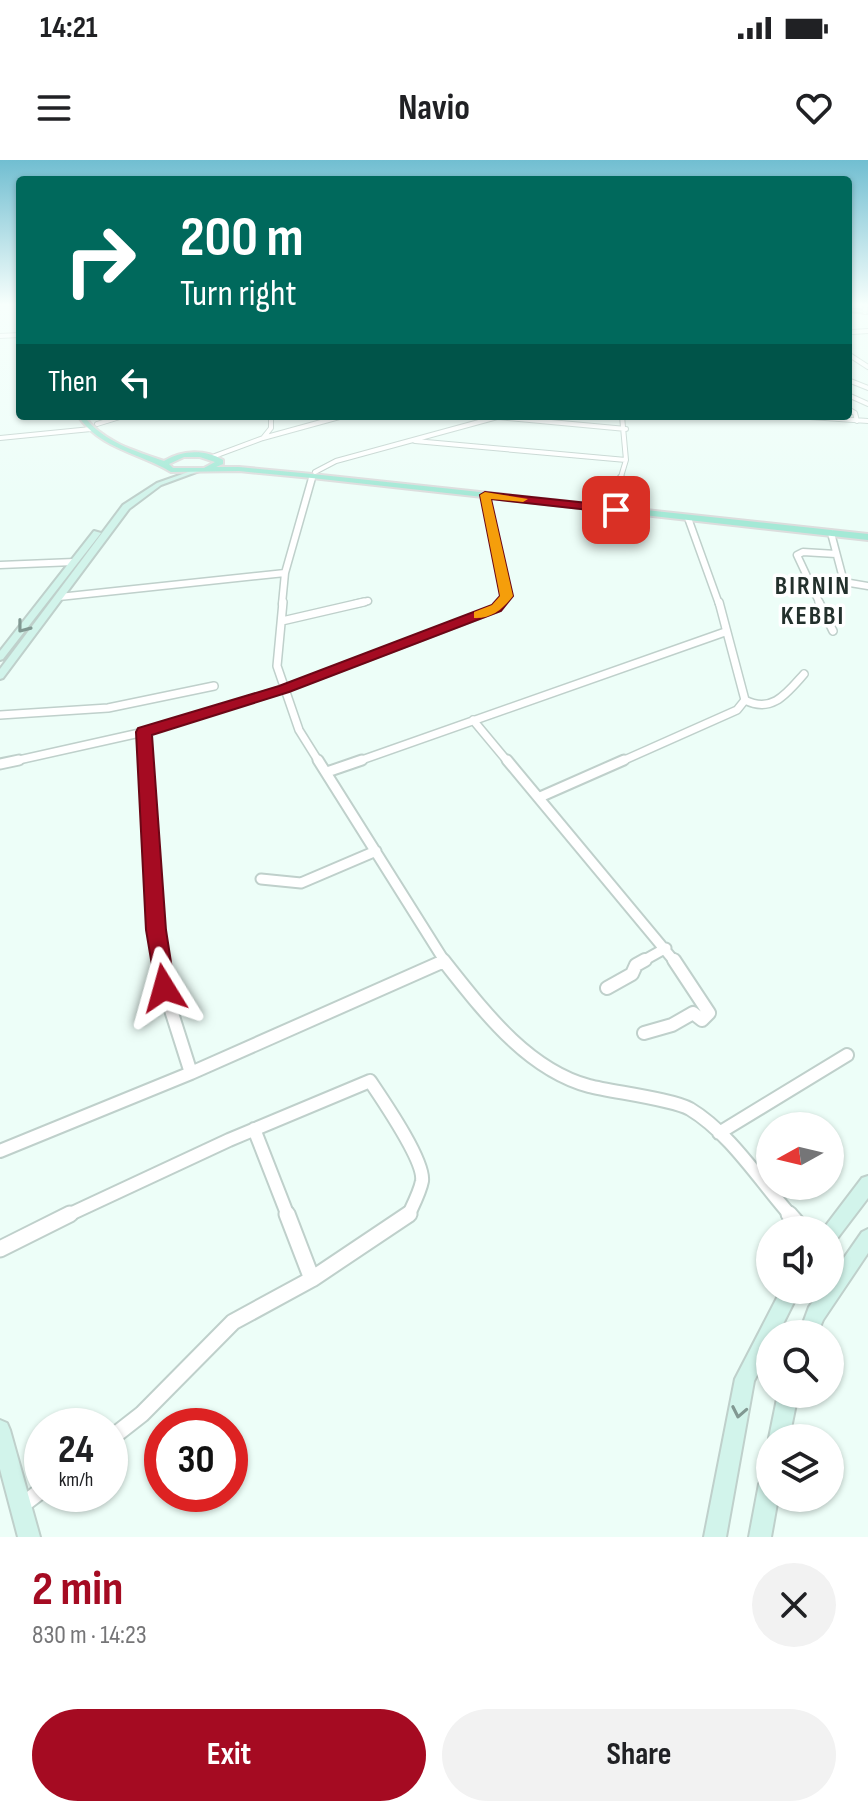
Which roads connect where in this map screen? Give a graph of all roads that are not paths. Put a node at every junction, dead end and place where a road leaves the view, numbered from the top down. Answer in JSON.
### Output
{"nodes":[{"id":1,"x":852,"y":411,"type":"edge"},
{"id":2,"x":86,"y":420,"type":"edge"},
{"id":3,"x":92,"y":420,"type":"edge"},
{"id":4,"x":111,"y":420,"type":"edge"},
{"id":5,"x":271,"y":420,"type":"edge"},
{"id":6,"x":328,"y":420,"type":"edge"},
{"id":7,"x":486,"y":420,"type":"edge"},
{"id":8,"x":561,"y":420,"type":"edge"},
{"id":9,"x":625,"y":420,"type":"edge"},
{"id":10,"x":845,"y":420,"type":"edge"},
{"id":11,"x":857,"y":421,"type":"junction"},
{"id":12,"x":868,"y":421,"type":"edge"},
{"id":13,"x":94,"y":426,"type":"junction"},
{"id":14,"x":626,"y":429,"type":"junction"},
{"id":15,"x":0,"y":438,"type":"edge"},
{"id":16,"x":263,"y":438,"type":"junction"},
{"id":17,"x":415,"y":441,"type":"junction"},
{"id":18,"x":178,"y":456,"type":"junction"},
{"id":19,"x":215,"y":458,"type":"junction"},
{"id":20,"x":626,"y":460,"type":"junction"},
{"id":21,"x":168,"y":467,"type":"junction"},
{"id":22,"x":201,"y":471,"type":"junction"},
{"id":23,"x":314,"y":474,"type":"junction"},
{"id":24,"x":485,"y":495,"type":"junction"},
{"id":25,"x":613,"y":505,"type":"junction"},
{"id":26,"x":688,"y":518,"type":"junction"},
{"id":27,"x":831,"y":533,"type":"junction"},
{"id":28,"x":868,"y":535,"type":"edge"},
{"id":29,"x":836,"y":554,"type":"junction"},
{"id":30,"x":74,"y":562,"type":"junction"},
{"id":31,"x":0,"y":565,"type":"edge"},
{"id":32,"x":285,"y":573,"type":"junction"},
{"id":33,"x":808,"y":578,"type":"junction"},
{"id":34,"x":844,"y":582,"type":"junction"},
{"id":35,"x":868,"y":586,"type":"edge"},
{"id":36,"x":59,"y":597,"type":"junction"},
{"id":37,"x":368,"y":601,"type":"dead end"},
{"id":38,"x":282,"y":621,"type":"junction"},
{"id":39,"x":833,"y":631,"type":"dead end"},
{"id":40,"x":725,"y":632,"type":"junction"},
{"id":41,"x":0,"y":657,"type":"edge"},
{"id":42,"x":804,"y":674,"type":"dead end"},
{"id":43,"x":0,"y":676,"type":"edge"},
{"id":44,"x":214,"y":686,"type":"dead end"},
{"id":45,"x":284,"y":689,"type":"junction"},
{"id":46,"x":745,"y":700,"type":"junction"},
{"id":47,"x":0,"y":715,"type":"edge"},
{"id":48,"x":473,"y":720,"type":"junction"},
{"id":49,"x":144,"y":732,"type":"junction"},
{"id":50,"x":0,"y":764,"type":"edge"},
{"id":51,"x":327,"y":772,"type":"junction"},
{"id":52,"x":540,"y":797,"type":"junction"},
{"id":53,"x":376,"y":851,"type":"junction"},
{"id":54,"x":261,"y":879,"type":"dead end"},
{"id":55,"x":666,"y":948,"type":"junction"},
{"id":56,"x":444,"y":961,"type":"junction"},
{"id":57,"x":607,"y":988,"type":"dead end"},
{"id":58,"x":644,"y":1033,"type":"dead end"},
{"id":59,"x":847,"y":1055,"type":"dead end"},
{"id":60,"x":191,"y":1073,"type":"junction"},
{"id":61,"x":254,"y":1129,"type":"junction"},
{"id":62,"x":719,"y":1133,"type":"junction"},
{"id":63,"x":0,"y":1151,"type":"edge"},
{"id":64,"x":868,"y":1184,"type":"edge"},
{"id":65,"x":791,"y":1216,"type":"edge"},
{"id":66,"x":844,"y":1216,"type":"edge"},
{"id":67,"x":868,"y":1238,"type":"edge"},
{"id":68,"x":0,"y":1249,"type":"edge"},
{"id":69,"x":312,"y":1279,"type":"junction"},
{"id":70,"x":784,"y":1304,"type":"edge"},
{"id":71,"x":814,"y":1320,"type":"edge"},
{"id":72,"x":128,"y":1425,"type":"edge"},
{"id":73,"x":0,"y":1430,"type":"edge"},
{"id":74,"x":24,"y":1504,"type":"edge"},
{"id":75,"x":21,"y":1506,"type":"junction"},
{"id":76,"x":765,"y":1512,"type":"edge"},
{"id":77,"x":29,"y":1537,"type":"edge"},
{"id":78,"x":715,"y":1537,"type":"edge"},
{"id":79,"x":760,"y":1537,"type":"edge"}],
"edges":[{"from":1,"to":11,"type":"street"},
{"from":2,"to":13,"type":"main road"},
{"from":3,"to":13,"type":"main road"},
{"from":4,"to":13,"type":"street"},
{"from":5,"to":16,"type":"street"},
{"from":6,"to":16,"type":"street"},
{"from":7,"to":17,"type":"street"},
{"from":8,"to":14,"type":"street"},
{"from":9,"to":14,"type":"street"},
{"from":10,"to":11,"type":"street"},
{"from":11,"to":12,"type":"street"},
{"from":13,"to":15,"type":"street"},
{"from":13,"to":18,"type":"main road"},
{"from":13,"to":21,"type":"main road"},
{"from":14,"to":20,"type":"street"},
{"from":16,"to":19,"type":"street"},
{"from":17,"to":20,"type":"street"},
{"from":17,"to":23,"type":"street"},
{"from":18,"to":19,"type":"main road"},
{"from":18,"to":21,"type":"main road"},
{"from":19,"to":22,"type":"main road"},
{"from":19,"to":23,"type":"main road"},
{"from":20,"to":25,"type":"street"},
{"from":21,"to":22,"type":"main road"},
{"from":21,"to":30,"type":"main road"},
{"from":22,"to":23,"type":"main road"},
{"from":22,"to":36,"type":"main road"},
{"from":23,"to":24,"type":"main road"},
{"from":23,"to":25,"type":"main road"},
{"from":23,"to":32,"type":"street"},
{"from":24,"to":26,"type":"main road"},
{"from":24,"to":45,"type":"street"},
{"from":25,"to":28,"type":"main road"},
{"from":26,"to":27,"type":"main road"},
{"from":26,"to":40,"type":"street"},
{"from":27,"to":28,"type":"main road"},
{"from":27,"to":29,"type":"street"},
{"from":29,"to":33,"type":"street"},
{"from":29,"to":34,"type":"street"},
{"from":30,"to":31,"type":"street"},
{"from":30,"to":41,"type":"main road","one_way":true},
{"from":32,"to":36,"type":"street"},
{"from":32,"to":38,"type":"street"},
{"from":33,"to":34,"type":"street"},
{"from":33,"to":39,"type":"street"},
{"from":34,"to":35,"type":"street"},
{"from":36,"to":43,"type":"main road"},
{"from":37,"to":38,"type":"street"},
{"from":38,"to":45,"type":"street"},
{"from":40,"to":46,"type":"street"},
{"from":40,"to":48,"type":"street"},
{"from":42,"to":46,"type":"street"},
{"from":44,"to":47,"type":"street"},
{"from":45,"to":49,"type":"street"},
{"from":45,"to":51,"type":"street"},
{"from":46,"to":52,"type":"street"},
{"from":48,"to":51,"type":"street"},
{"from":48,"to":52,"type":"street"},
{"from":49,"to":50,"type":"street"},
{"from":49,"to":60,"type":"street"},
{"from":51,"to":53,"type":"street"},
{"from":52,"to":55,"type":"street"},
{"from":53,"to":54,"type":"street"},
{"from":53,"to":56,"type":"street"},
{"from":55,"to":57,"type":"street"},
{"from":55,"to":58,"type":"street"},
{"from":56,"to":60,"type":"street"},
{"from":56,"to":62,"type":"street"},
{"from":59,"to":62,"type":"street"},
{"from":60,"to":63,"type":"street"},
{"from":61,"to":68,"type":"street"},
{"from":61,"to":69,"type":"street"},
{"from":61,"to":69,"type":"street"},
{"from":62,"to":65,"type":"street"},
{"from":64,"to":66,"type":"main road"},
{"from":67,"to":71,"type":"main road"},
{"from":69,"to":72,"type":"street"},
{"from":70,"to":78,"type":"main road","one_way":true},
{"from":73,"to":75,"type":"main road"},
{"from":74,"to":75,"type":"street"},
{"from":75,"to":77,"type":"main road"},
{"from":76,"to":79,"type":"main road"}]}
